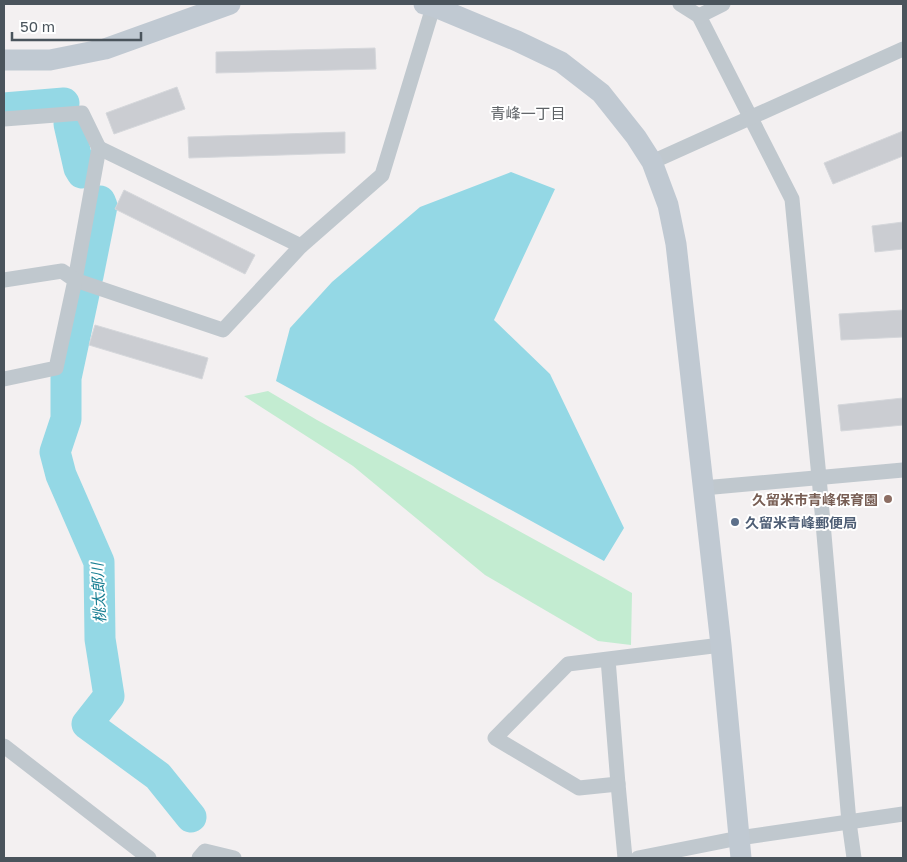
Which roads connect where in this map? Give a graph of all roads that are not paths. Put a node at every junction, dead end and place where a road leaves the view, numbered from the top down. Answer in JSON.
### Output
{"nodes":[{"id":1,"x":230,"y":4,"type":"edge"},
{"id":2,"x":680,"y":4,"type":"edge"},
{"id":3,"x":723,"y":4,"type":"edge"},
{"id":4,"x":430,"y":5,"type":"edge"},
{"id":5,"x":699,"y":16,"type":"junction"},
{"id":6,"x":903,"y":50,"type":"edge"},
{"id":7,"x":4,"y":60,"type":"edge"},
{"id":8,"x":4,"y":118,"type":"edge"},
{"id":9,"x":752,"y":118,"type":"junction"},
{"id":10,"x":99,"y":148,"type":"junction"},
{"id":11,"x":652,"y":162,"type":"junction"},
{"id":12,"x":301,"y":246,"type":"junction"},
{"id":13,"x":4,"y":280,"type":"edge"},
{"id":14,"x":75,"y":280,"type":"junction"},
{"id":15,"x":4,"y":379,"type":"edge"},
{"id":16,"x":903,"y":470,"type":"edge"},
{"id":17,"x":819,"y":478,"type":"junction"},
{"id":18,"x":703,"y":488,"type":"junction"},
{"id":19,"x":720,"y":645,"type":"junction"},
{"id":20,"x":608,"y":659,"type":"junction"},
{"id":21,"x":4,"y":746,"type":"edge"},
{"id":22,"x":618,"y":784,"type":"junction"},
{"id":23,"x":903,"y":814,"type":"edge"},
{"id":24,"x":849,"y":822,"type":"junction"},
{"id":25,"x":740,"y":848,"type":"edge"},
{"id":26,"x":149,"y":858,"type":"edge"},
{"id":27,"x":199,"y":858,"type":"edge"},
{"id":28,"x":234,"y":858,"type":"edge"},
{"id":29,"x":625,"y":858,"type":"edge"},
{"id":30,"x":638,"y":858,"type":"edge"},
{"id":31,"x":854,"y":858,"type":"edge"}],
"edges":[{"from":1,"to":7,"type":"street"},
{"from":2,"to":5,"type":"street"},
{"from":3,"to":5,"type":"street"},
{"from":4,"to":11,"type":"street"},
{"from":4,"to":12,"type":"street"},
{"from":5,"to":9,"type":"street"},
{"from":6,"to":9,"type":"street"},
{"from":8,"to":10,"type":"street"},
{"from":9,"to":11,"type":"street"},
{"from":9,"to":17,"type":"street"},
{"from":10,"to":12,"type":"street"},
{"from":10,"to":14,"type":"street"},
{"from":11,"to":18,"type":"street"},
{"from":12,"to":14,"type":"street"},
{"from":13,"to":14,"type":"street"},
{"from":14,"to":15,"type":"street"},
{"from":16,"to":17,"type":"street"},
{"from":17,"to":18,"type":"street"},
{"from":17,"to":24,"type":"street"},
{"from":18,"to":19,"type":"street"},
{"from":19,"to":20,"type":"street"},
{"from":19,"to":25,"type":"street"},
{"from":20,"to":22,"type":"street"},
{"from":20,"to":22,"type":"street"},
{"from":21,"to":26,"type":"street"},
{"from":22,"to":29,"type":"street"},
{"from":23,"to":24,"type":"street"},
{"from":24,"to":25,"type":"street"},
{"from":24,"to":31,"type":"street"},
{"from":25,"to":30,"type":"street"},
{"from":27,"to":28,"type":"street"}]}
